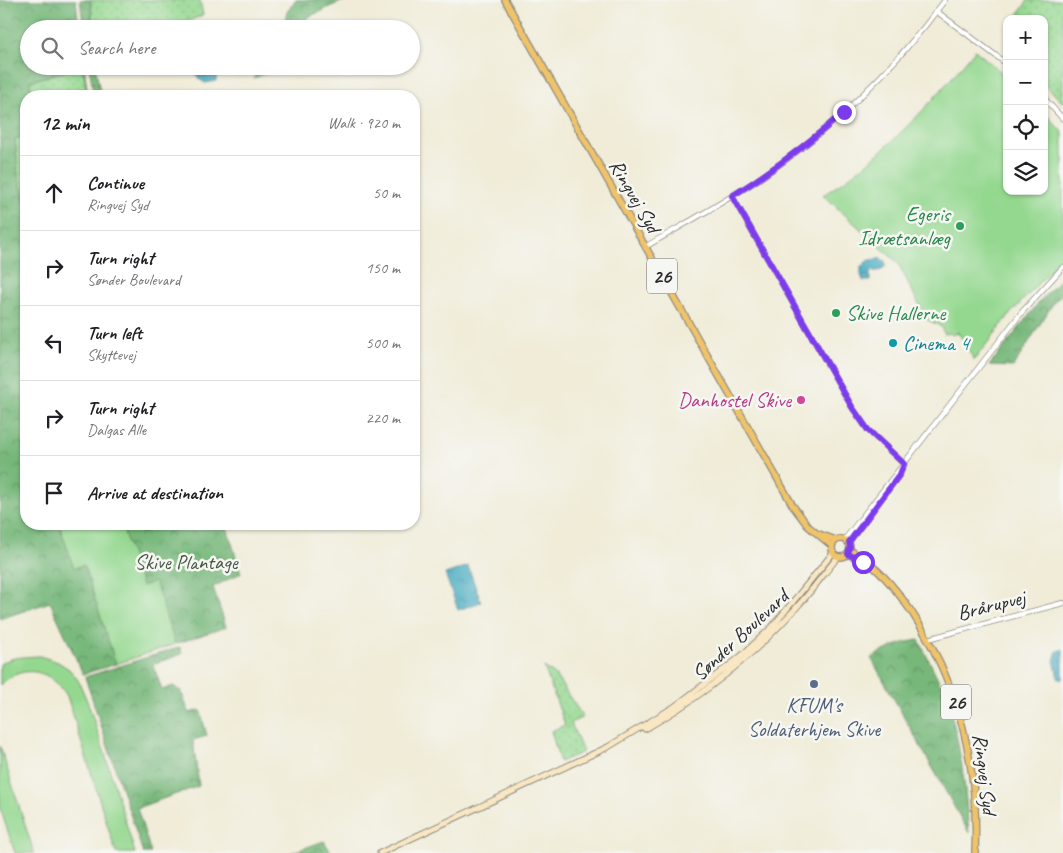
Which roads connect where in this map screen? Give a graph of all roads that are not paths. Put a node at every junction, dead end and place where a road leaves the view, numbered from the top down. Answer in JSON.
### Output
{"nodes":[{"id":1,"x":505,"y":0,"type":"edge"},
{"id":2,"x":944,"y":0,"type":"edge"},
{"id":3,"x":936,"y":11,"type":"junction"},
{"id":4,"x":1003,"y":61,"type":"edge"},
{"id":5,"x":1048,"y":102,"type":"edge"},
{"id":6,"x":1063,"y":119,"type":"edge"},
{"id":7,"x":732,"y":196,"type":"junction"},
{"id":8,"x":645,"y":247,"type":"junction"},
{"id":9,"x":1063,"y":267,"type":"edge"},
{"id":10,"x":904,"y":464,"type":"junction"},
{"id":11,"x":817,"y":533,"type":"junction"},
{"id":12,"x":836,"y":540,"type":"junction"},
{"id":13,"x":847,"y":541,"type":"junction"},
{"id":14,"x":834,"y":552,"type":"junction"},
{"id":15,"x":849,"y":552,"type":"junction"},
{"id":16,"x":1063,"y":603,"type":"edge"},
{"id":17,"x":928,"y":639,"type":"junction"},
{"id":18,"x":380,"y":853,"type":"edge"},
{"id":19,"x":975,"y":853,"type":"edge"}],
"edges":[{"from":1,"to":8,"type":"main road","name":"Ringvej Syd","number":"26"},
{"from":2,"to":3,"type":"street"},
{"from":3,"to":4,"type":"street"},
{"from":3,"to":7,"type":"street"},
{"from":5,"to":6,"type":"street"},
{"from":7,"to":8,"type":"street"},
{"from":7,"to":10,"type":"street"},
{"from":8,"to":11,"type":"main road","name":"Ringvej Syd","number":"26"},
{"from":9,"to":10,"type":"street"},
{"from":10,"to":13,"type":"street"},
{"from":11,"to":12,"type":"main road","name":"Ringvej Syd","number":"26"},
{"from":11,"to":14,"type":"main road","name":"Ringvej Syd","number":"26"},
{"from":12,"to":13,"type":"main road","number":"26"},
{"from":12,"to":14,"type":"main road"},
{"from":13,"to":15,"type":"main road"},
{"from":14,"to":15,"type":"main road"},
{"from":14,"to":18,"type":"main road","name":"Sønder Boulevard"},
{"from":15,"to":17,"type":"main road","name":"Ringvej Syd","number":"26"},
{"from":16,"to":17,"type":"street","name":"Brårupvej"},
{"from":17,"to":19,"type":"main road","name":"Ringvej Syd","number":"26"}]}
